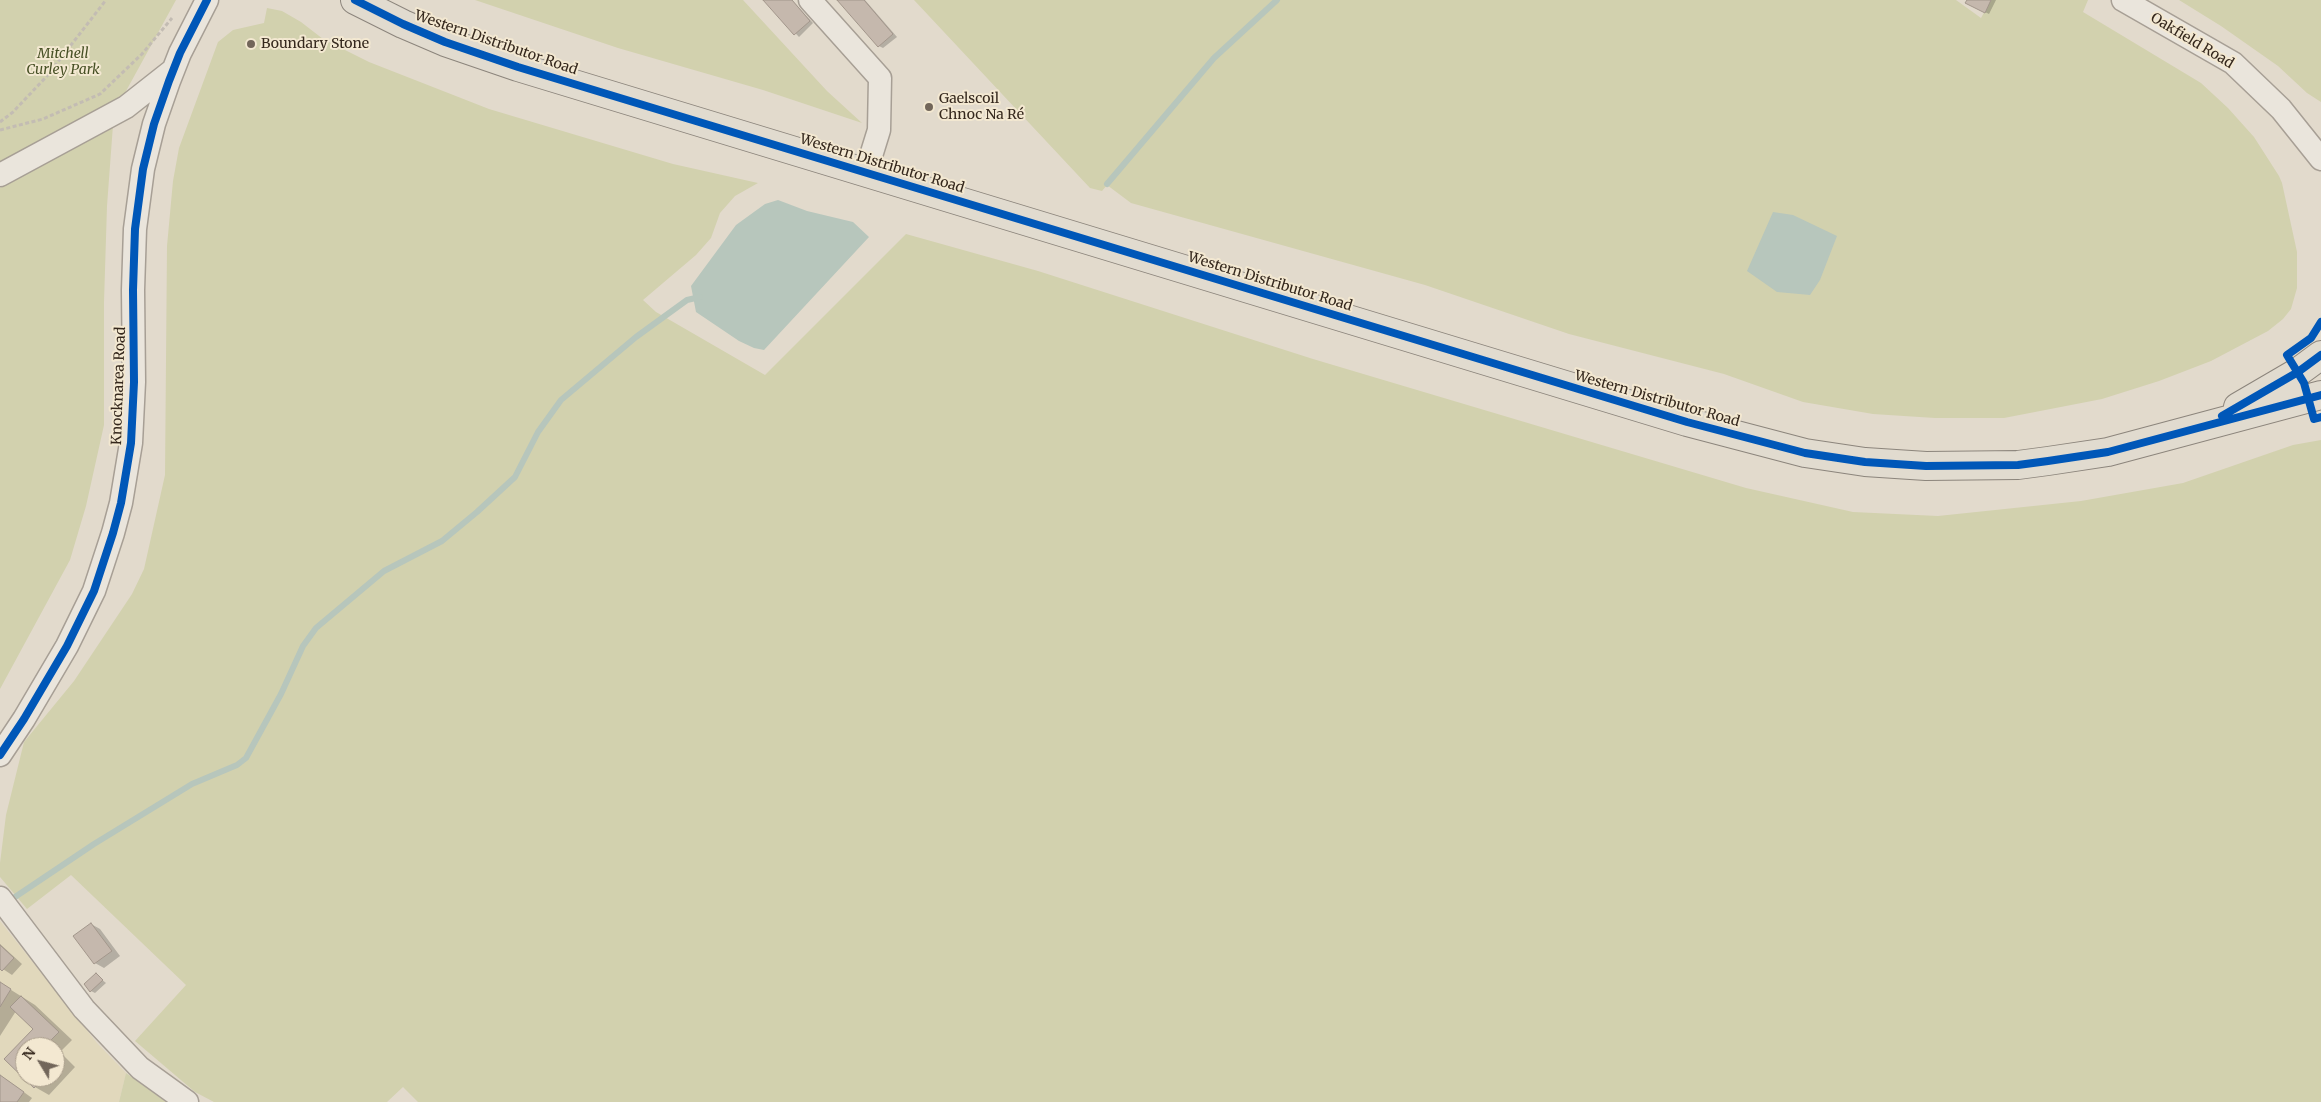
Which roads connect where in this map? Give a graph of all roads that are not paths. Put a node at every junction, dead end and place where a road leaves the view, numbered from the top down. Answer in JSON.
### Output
{"nodes":[{"id":1,"x":207,"y":0,"type":"edge"},
{"id":2,"x":355,"y":0,"type":"edge"},
{"id":3,"x":810,"y":0,"type":"edge"},
{"id":4,"x":2123,"y":0,"type":"edge"},
{"id":5,"x":173,"y":70,"type":"junction"},
{"id":6,"x":2320,"y":160,"type":"edge"},
{"id":7,"x":866,"y":172,"type":"junction"},
{"id":8,"x":0,"y":175,"type":"edge"},
{"id":9,"x":2321,"y":355,"type":"edge"},
{"id":10,"x":2321,"y":395,"type":"edge"},
{"id":11,"x":2197,"y":428,"type":"junction"},
{"id":12,"x":0,"y":755,"type":"edge"},
{"id":13,"x":0,"y":898,"type":"edge"},
{"id":14,"x":187,"y":1102,"type":"edge"}],
"edges":[{"from":1,"to":5,"type":"street","name":"Knocknarea Road"},
{"from":2,"to":7,"type":"main road","name":"Western Distributor Road"},
{"from":3,"to":7,"type":"street"},
{"from":4,"to":6,"type":"street","name":"Oakfield Road"},
{"from":5,"to":8,"type":"street"},
{"from":5,"to":12,"type":"street","name":"Knocknarea Road"},
{"from":7,"to":11,"type":"main road","name":"Western Distributor Road"},
{"from":9,"to":11,"type":"main road","name":"Western Distributor Road"},
{"from":10,"to":11,"type":"main road","name":"Western Distributor Road"},
{"from":13,"to":14,"type":"street"}]}
